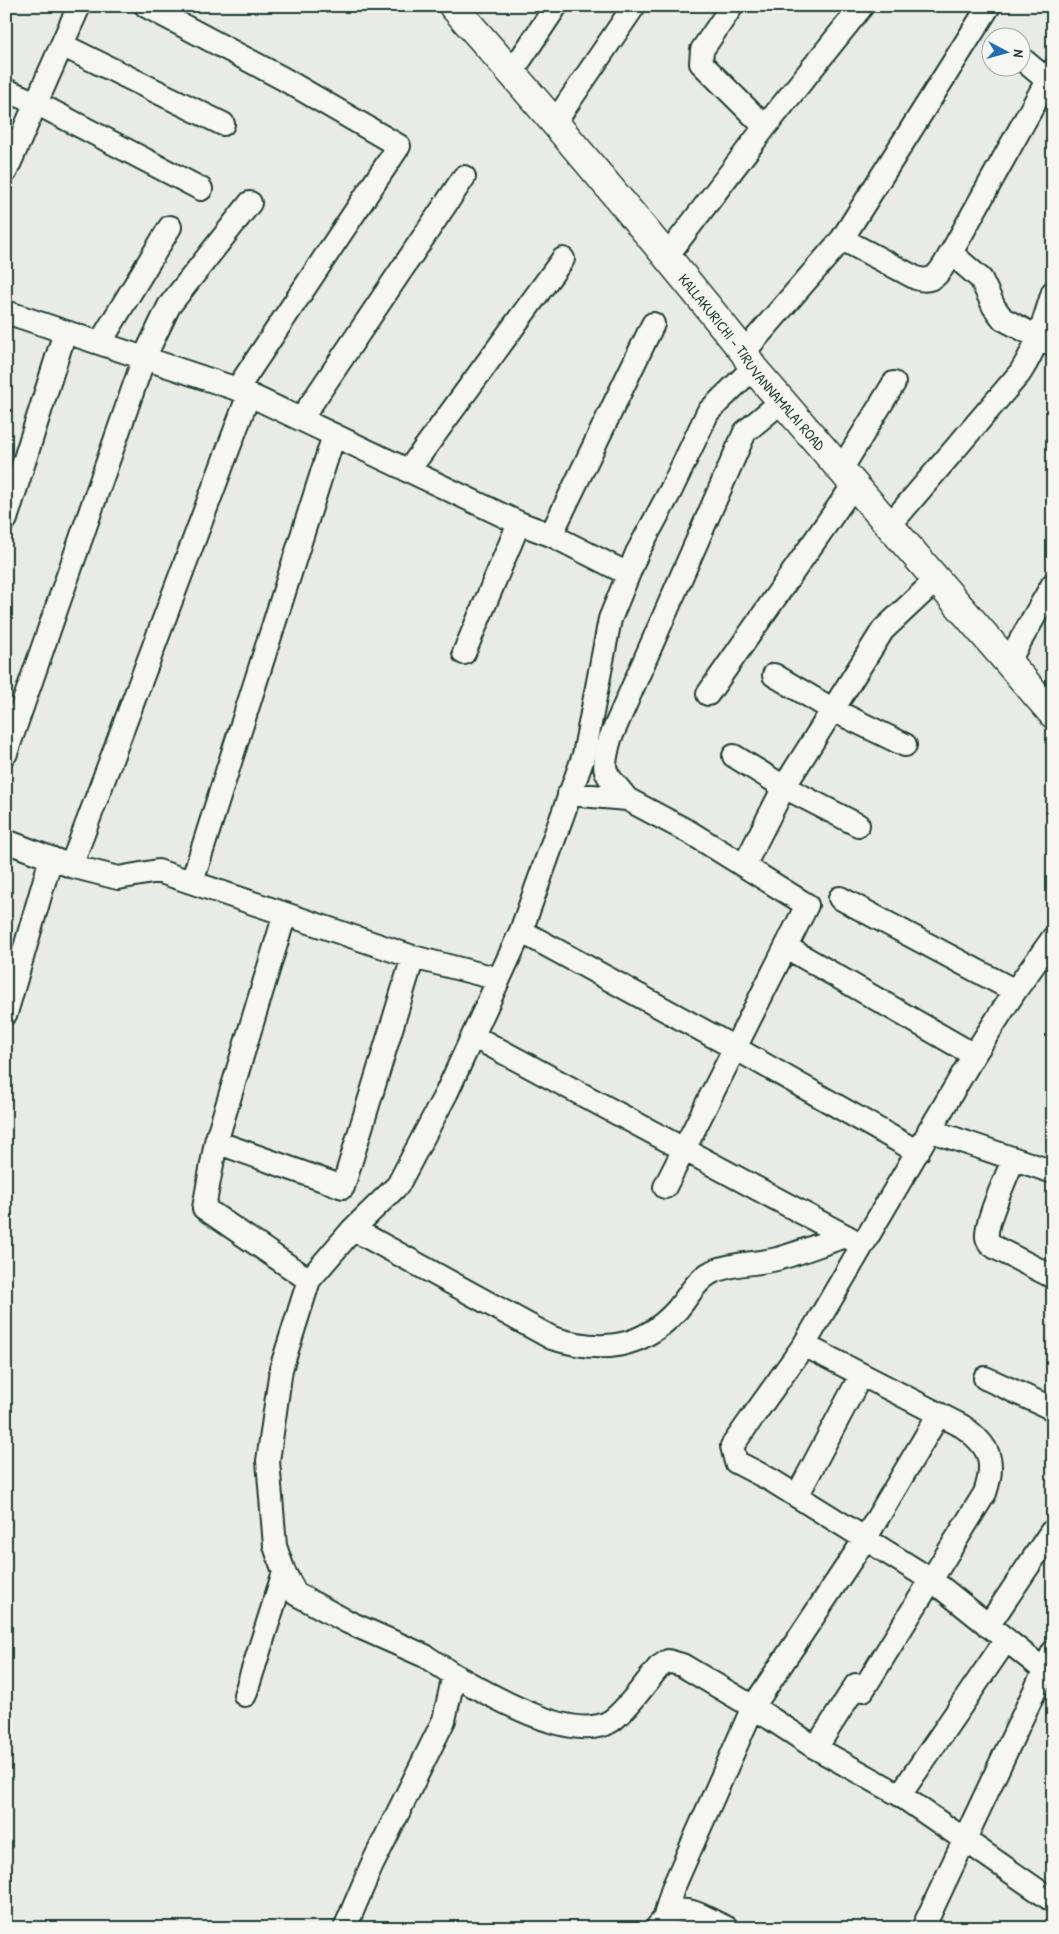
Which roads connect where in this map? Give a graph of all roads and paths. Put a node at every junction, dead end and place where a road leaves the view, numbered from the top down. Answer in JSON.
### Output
{"nodes":[{"id":1,"x":79,"y":6,"type":"edge"},
{"id":2,"x":146,"y":6,"type":"edge"},
{"id":3,"x":453,"y":6,"type":"edge"},
{"id":4,"x":556,"y":6,"type":"edge"},
{"id":5,"x":634,"y":6,"type":"edge"},
{"id":6,"x":732,"y":6,"type":"edge"},
{"id":7,"x":862,"y":6,"type":"edge"},
{"id":8,"x":990,"y":6,"type":"edge"},
{"id":9,"x":985,"y":28,"type":"edge"},
{"id":10,"x":982,"y":36,"type":"edge"},
{"id":11,"x":62,"y":44,"type":"junction"},
{"id":12,"x":1032,"y":66,"type":"edge"},
{"id":13,"x":512,"y":72,"type":"junction"},
{"id":14,"x":1051,"y":78,"type":"edge"},
{"id":15,"x":6,"y":90,"type":"edge"},
{"id":16,"x":36,"y":103,"type":"junction"},
{"id":17,"x":555,"y":122,"type":"junction"},
{"id":18,"x":223,"y":124,"type":"dead end"},
{"id":19,"x":765,"y":127,"type":"junction"},
{"id":20,"x":6,"y":171,"type":"edge"},
{"id":21,"x":464,"y":177,"type":"dead end"},
{"id":22,"x":201,"y":189,"type":"dead end"},
{"id":23,"x":250,"y":202,"type":"dead end"},
{"id":24,"x":170,"y":227,"type":"dead end"},
{"id":25,"x":842,"y":239,"type":"junction"},
{"id":26,"x":951,"y":253,"type":"junction"},
{"id":27,"x":667,"y":256,"type":"junction"},
{"id":28,"x":563,"y":259,"type":"dead end"},
{"id":29,"x":1053,"y":292,"type":"edge"},
{"id":30,"x":6,"y":312,"type":"edge"},
{"id":31,"x":653,"y":324,"type":"dead end"},
{"id":32,"x":64,"y":332,"type":"junction"},
{"id":33,"x":1046,"y":342,"type":"edge"},
{"id":34,"x":100,"y":343,"type":"junction"},
{"id":35,"x":144,"y":358,"type":"junction"},
{"id":36,"x":748,"y":360,"type":"junction"},
{"id":37,"x":894,"y":383,"type":"dead end"},
{"id":38,"x":243,"y":391,"type":"junction"},
{"id":39,"x":782,"y":401,"type":"junction"},
{"id":40,"x":301,"y":418,"type":"junction"},
{"id":41,"x":334,"y":435,"type":"junction"},
{"id":42,"x":408,"y":471,"type":"junction"},
{"id":43,"x":848,"y":476,"type":"junction"},
{"id":44,"x":6,"y":519,"type":"edge"},
{"id":45,"x":519,"y":523,"type":"junction"},
{"id":46,"x":890,"y":525,"type":"junction"},
{"id":47,"x":551,"y":535,"type":"junction"},
{"id":48,"x":628,"y":574,"type":"junction"},
{"id":49,"x":937,"y":580,"type":"junction"},
{"id":50,"x":1053,"y":584,"type":"edge"},
{"id":51,"x":464,"y":653,"type":"dead end"},
{"id":52,"x":1008,"y":662,"type":"junction"},
{"id":53,"x":774,"y":675,"type":"dead end"},
{"id":54,"x":708,"y":694,"type":"dead end"},
{"id":55,"x":833,"y":710,"type":"junction"},
{"id":56,"x":1053,"y":714,"type":"edge"},
{"id":57,"x":905,"y":745,"type":"dead end"},
{"id":58,"x":6,"y":753,"type":"edge"},
{"id":59,"x":734,"y":756,"type":"dead end"},
{"id":60,"x":784,"y":787,"type":"junction"},
{"id":61,"x":569,"y":794,"type":"junction"},
{"id":62,"x":627,"y":799,"type":"junction"},
{"id":63,"x":858,"y":825,"type":"dead end"},
{"id":64,"x":6,"y":841,"type":"edge"},
{"id":65,"x":50,"y":858,"type":"junction"},
{"id":66,"x":71,"y":866,"type":"junction"},
{"id":67,"x":744,"y":866,"type":"junction"},
{"id":68,"x":192,"y":882,"type":"junction"},
{"id":69,"x":840,"y":898,"type":"dead end"},
{"id":70,"x":285,"y":914,"type":"junction"},
{"id":71,"x":521,"y":931,"type":"junction"},
{"id":72,"x":1053,"y":938,"type":"edge"},
{"id":73,"x":786,"y":947,"type":"junction"},
{"id":74,"x":414,"y":957,"type":"junction"},
{"id":75,"x":499,"y":979,"type":"junction"},
{"id":76,"x":1015,"y":990,"type":"junction"},
{"id":77,"x":6,"y":1013,"type":"edge"},
{"id":78,"x":473,"y":1036,"type":"junction"},
{"id":79,"x":735,"y":1048,"type":"junction"},
{"id":80,"x":974,"y":1055,"type":"junction"},
{"id":81,"x":929,"y":1130,"type":"junction"},
{"id":82,"x":216,"y":1142,"type":"junction"},
{"id":83,"x":684,"y":1149,"type":"junction"},
{"id":84,"x":918,"y":1152,"type":"junction"},
{"id":85,"x":1013,"y":1160,"type":"junction"},
{"id":86,"x":1053,"y":1172,"type":"edge"},
{"id":87,"x":665,"y":1187,"type":"dead end"},
{"id":88,"x":353,"y":1229,"type":"junction"},
{"id":89,"x":855,"y":1241,"type":"junction"},
{"id":90,"x":1053,"y":1277,"type":"edge"},
{"id":91,"x":309,"y":1280,"type":"junction"},
{"id":92,"x":804,"y":1345,"type":"junction"},
{"id":93,"x":861,"y":1375,"type":"junction"},
{"id":94,"x":985,"y":1378,"type":"dead end"},
{"id":95,"x":1053,"y":1409,"type":"edge"},
{"id":96,"x":939,"y":1414,"type":"junction"},
{"id":97,"x":797,"y":1496,"type":"junction"},
{"id":98,"x":1051,"y":1532,"type":"dead end"},
{"id":99,"x":865,"y":1538,"type":"junction"},
{"id":100,"x":284,"y":1572,"type":"junction"},
{"id":101,"x":933,"y":1581,"type":"junction"},
{"id":102,"x":988,"y":1626,"type":"junction"},
{"id":103,"x":1006,"y":1640,"type":"junction"},
{"id":104,"x":454,"y":1675,"type":"junction"},
{"id":105,"x":1047,"y":1675,"type":"edge"},
{"id":106,"x":245,"y":1695,"type":"dead end"},
{"id":107,"x":753,"y":1707,"type":"junction"},
{"id":108,"x":816,"y":1748,"type":"junction"},
{"id":109,"x":900,"y":1795,"type":"junction"},
{"id":110,"x":964,"y":1840,"type":"junction"},
{"id":111,"x":1053,"y":1901,"type":"edge"},
{"id":112,"x":661,"y":1922,"type":"edge"},
{"id":113,"x":345,"y":1928,"type":"edge"},
{"id":114,"x":727,"y":1928,"type":"edge"},
{"id":115,"x":923,"y":1928,"type":"edge"}],
"edges":[{"from":1,"to":11,"type":"street"},
{"from":2,"to":38,"type":"street"},
{"from":3,"to":13,"type":"highway","name":"KALLAKURICHI - TIRUVANNAMALAI ROAD"},
{"from":4,"to":13,"type":"street"},
{"from":5,"to":17,"type":"street"},
{"from":6,"to":19,"type":"street"},
{"from":7,"to":19,"type":"street"},
{"from":8,"to":9,"type":"street"},
{"from":10,"to":25,"type":"street"},
{"from":11,"to":16,"type":"street"},
{"from":11,"to":18,"type":"street"},
{"from":12,"to":14,"type":"street"},
{"from":13,"to":17,"type":"highway","name":"KALLAKURICHI - TIRUVANNAMALAI ROAD"},
{"from":14,"to":26,"type":"street"},
{"from":15,"to":16,"type":"street"},
{"from":16,"to":20,"type":"street"},
{"from":16,"to":22,"type":"street"},
{"from":17,"to":27,"type":"highway","name":"KALLAKURICHI - TIRUVANNAMALAI ROAD"},
{"from":19,"to":27,"type":"street"},
{"from":21,"to":40,"type":"street"},
{"from":23,"to":35,"type":"street"},
{"from":24,"to":34,"type":"street"},
{"from":25,"to":26,"type":"street"},
{"from":25,"to":36,"type":"street"},
{"from":26,"to":33,"type":"street"},
{"from":27,"to":36,"type":"highway","name":"KALLAKURICHI - TIRUVANNAMALAI ROAD"},
{"from":28,"to":42,"type":"street"},
{"from":29,"to":33,"type":"street"},
{"from":30,"to":32,"type":"street"},
{"from":31,"to":47,"type":"street"},
{"from":32,"to":34,"type":"street"},
{"from":32,"to":44,"type":"street"},
{"from":33,"to":46,"type":"street"},
{"from":34,"to":35,"type":"street"},
{"from":35,"to":38,"type":"street"},
{"from":35,"to":58,"type":"street"},
{"from":36,"to":39,"type":"highway","name":"KALLAKURICHI - TIRUVANNAMALAI ROAD"},
{"from":36,"to":48,"type":"street"},
{"from":37,"to":43,"type":"street"},
{"from":38,"to":40,"type":"street"},
{"from":38,"to":66,"type":"street"},
{"from":39,"to":43,"type":"highway","name":"KALLAKURICHI - TIRUVANNAMALAI ROAD"},
{"from":39,"to":62,"type":"street"},
{"from":40,"to":41,"type":"street"},
{"from":41,"to":42,"type":"street"},
{"from":41,"to":68,"type":"street"},
{"from":42,"to":45,"type":"street"},
{"from":43,"to":46,"type":"highway","name":"KALLAKURICHI - TIRUVANNAMALAI ROAD"},
{"from":43,"to":54,"type":"street"},
{"from":45,"to":47,"type":"street"},
{"from":45,"to":51,"type":"street"},
{"from":46,"to":49,"type":"highway","name":"KALLAKURICHI - TIRUVANNAMALAI ROAD"},
{"from":47,"to":48,"type":"street"},
{"from":48,"to":61,"type":"street"},
{"from":49,"to":52,"type":"highway","name":"KALLAKURICHI - TIRUVANNAMALAI ROAD"},
{"from":49,"to":55,"type":"street"},
{"from":50,"to":52,"type":"street"},
{"from":52,"to":56,"type":"highway","name":"KALLAKURICHI - TIRUVANNAMALAI ROAD"},
{"from":53,"to":55,"type":"street"},
{"from":55,"to":57,"type":"street"},
{"from":55,"to":60,"type":"street"},
{"from":59,"to":60,"type":"street"},
{"from":60,"to":63,"type":"street"},
{"from":60,"to":67,"type":"street"},
{"from":61,"to":62,"type":"street"},
{"from":61,"to":71,"type":"street"},
{"from":62,"to":67,"type":"street"},
{"from":64,"to":65,"type":"street"},
{"from":65,"to":66,"type":"street"},
{"from":65,"to":77,"type":"street"},
{"from":66,"to":68,"type":"street"},
{"from":67,"to":73,"type":"street"},
{"from":68,"to":70,"type":"street"},
{"from":69,"to":76,"type":"street"},
{"from":70,"to":74,"type":"street"},
{"from":70,"to":82,"type":"street"},
{"from":71,"to":75,"type":"street"},
{"from":71,"to":79,"type":"street"},
{"from":72,"to":76,"type":"street"},
{"from":73,"to":79,"type":"street"},
{"from":73,"to":80,"type":"street"},
{"from":74,"to":75,"type":"street"},
{"from":74,"to":82,"type":"street"},
{"from":75,"to":78,"type":"street"},
{"from":76,"to":80,"type":"street"},
{"from":78,"to":83,"type":"street"},
{"from":78,"to":88,"type":"street"},
{"from":79,"to":83,"type":"street"},
{"from":79,"to":84,"type":"street"},
{"from":80,"to":81,"type":"street"},
{"from":81,"to":84,"type":"street"},
{"from":81,"to":85,"type":"street"},
{"from":82,"to":91,"type":"street"},
{"from":83,"to":87,"type":"street"},
{"from":83,"to":89,"type":"street"},
{"from":84,"to":89,"type":"street"},
{"from":85,"to":86,"type":"street"},
{"from":85,"to":90,"type":"street"},
{"from":88,"to":89,"type":"street"},
{"from":88,"to":91,"type":"street"},
{"from":89,"to":92,"type":"street"},
{"from":91,"to":100,"type":"street"},
{"from":92,"to":93,"type":"street"},
{"from":92,"to":97,"type":"street"},
{"from":93,"to":96,"type":"street"},
{"from":93,"to":97,"type":"street"},
{"from":94,"to":95,"type":"street"},
{"from":96,"to":99,"type":"street"},
{"from":96,"to":101,"type":"street"},
{"from":97,"to":99,"type":"street"},
{"from":98,"to":102,"type":"street"},
{"from":99,"to":101,"type":"street"},
{"from":99,"to":107,"type":"street"},
{"from":100,"to":104,"type":"street"},
{"from":100,"to":106,"type":"street"},
{"from":101,"to":102,"type":"street"},
{"from":101,"to":108,"type":"street"},
{"from":102,"to":103,"type":"street"},
{"from":103,"to":105,"type":"street"},
{"from":103,"to":109,"type":"street"},
{"from":104,"to":107,"type":"street"},
{"from":104,"to":113,"type":"street"},
{"from":105,"to":110,"type":"street"},
{"from":107,"to":108,"type":"street"},
{"from":107,"to":112,"type":"street"},
{"from":108,"to":109,"type":"street"},
{"from":109,"to":110,"type":"street"},
{"from":110,"to":111,"type":"street"},
{"from":110,"to":115,"type":"street"},
{"from":112,"to":114,"type":"street"}]}
